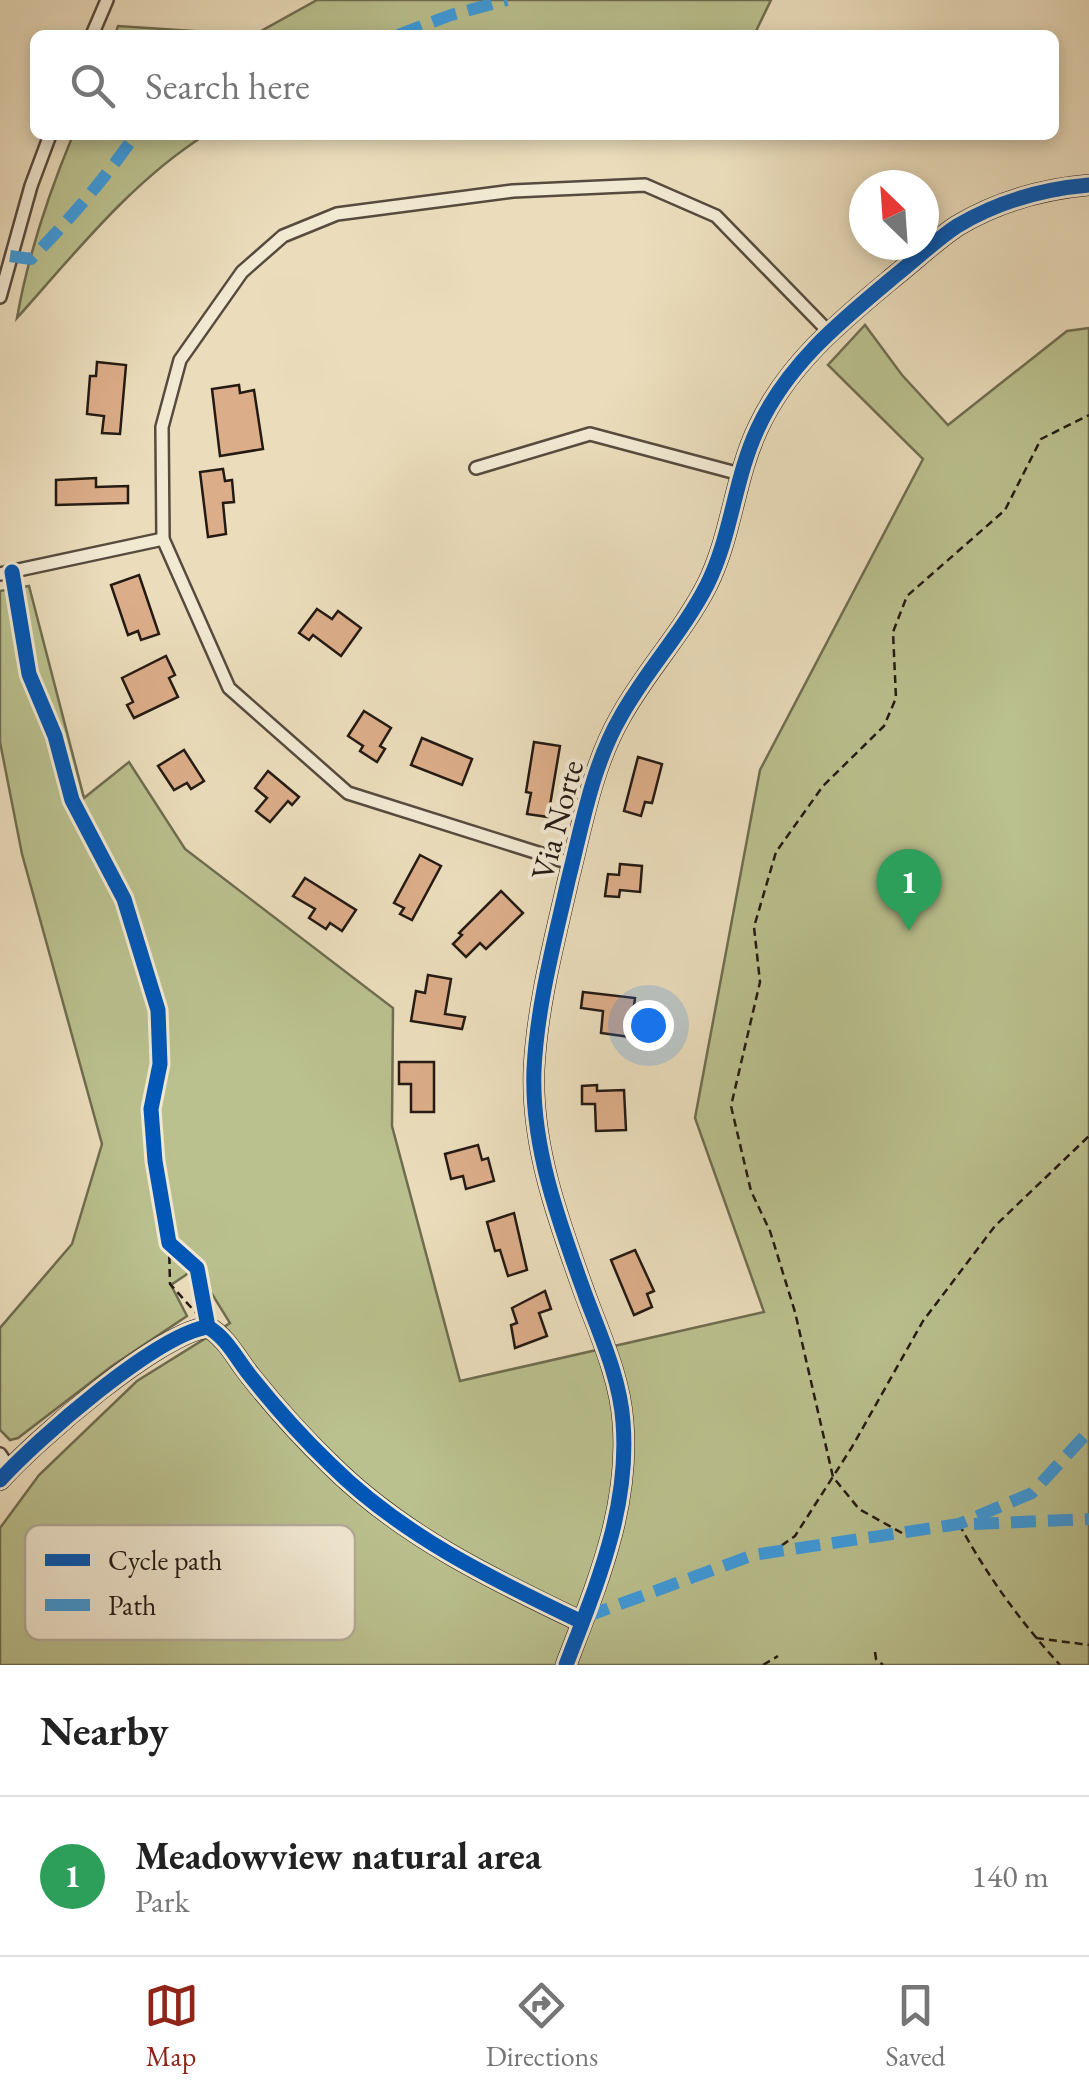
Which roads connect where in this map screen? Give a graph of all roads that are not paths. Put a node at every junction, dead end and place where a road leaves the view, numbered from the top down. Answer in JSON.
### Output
{"nodes":[{"id":1,"x":107,"y":0,"type":"edge"},
{"id":2,"x":94,"y":30,"type":"edge"},
{"id":3,"x":48,"y":140,"type":"edge"},
{"id":4,"x":1089,"y":185,"type":"edge"},
{"id":5,"x":0,"y":297,"type":"edge"},
{"id":6,"x":828,"y":331,"type":"junction"},
{"id":7,"x":476,"y":468,"type":"dead end"},
{"id":8,"x":740,"y":474,"type":"junction"},
{"id":9,"x":163,"y":539,"type":"junction"},
{"id":10,"x":6,"y":573,"type":"edge"},
{"id":11,"x":572,"y":864,"type":"junction"},
{"id":12,"x":4,"y":1468,"type":"edge"},
{"id":13,"x":582,"y":1622,"type":"junction"},
{"id":14,"x":566,"y":1665,"type":"edge"}],
"edges":[{"from":1,"to":2,"type":"street"},
{"from":3,"to":5,"type":"street"},
{"from":4,"to":6,"type":"street","name":"Via Norte"},
{"from":6,"to":8,"type":"street","name":"Via Norte"},
{"from":6,"to":9,"type":"street"},
{"from":7,"to":8,"type":"street"},
{"from":8,"to":11,"type":"street","name":"Via Norte"},
{"from":9,"to":10,"type":"street"},
{"from":9,"to":11,"type":"street"},
{"from":11,"to":13,"type":"street","name":"Via Norte"},
{"from":12,"to":13,"type":"street"},
{"from":13,"to":14,"type":"street","name":"Via Norte"}]}
